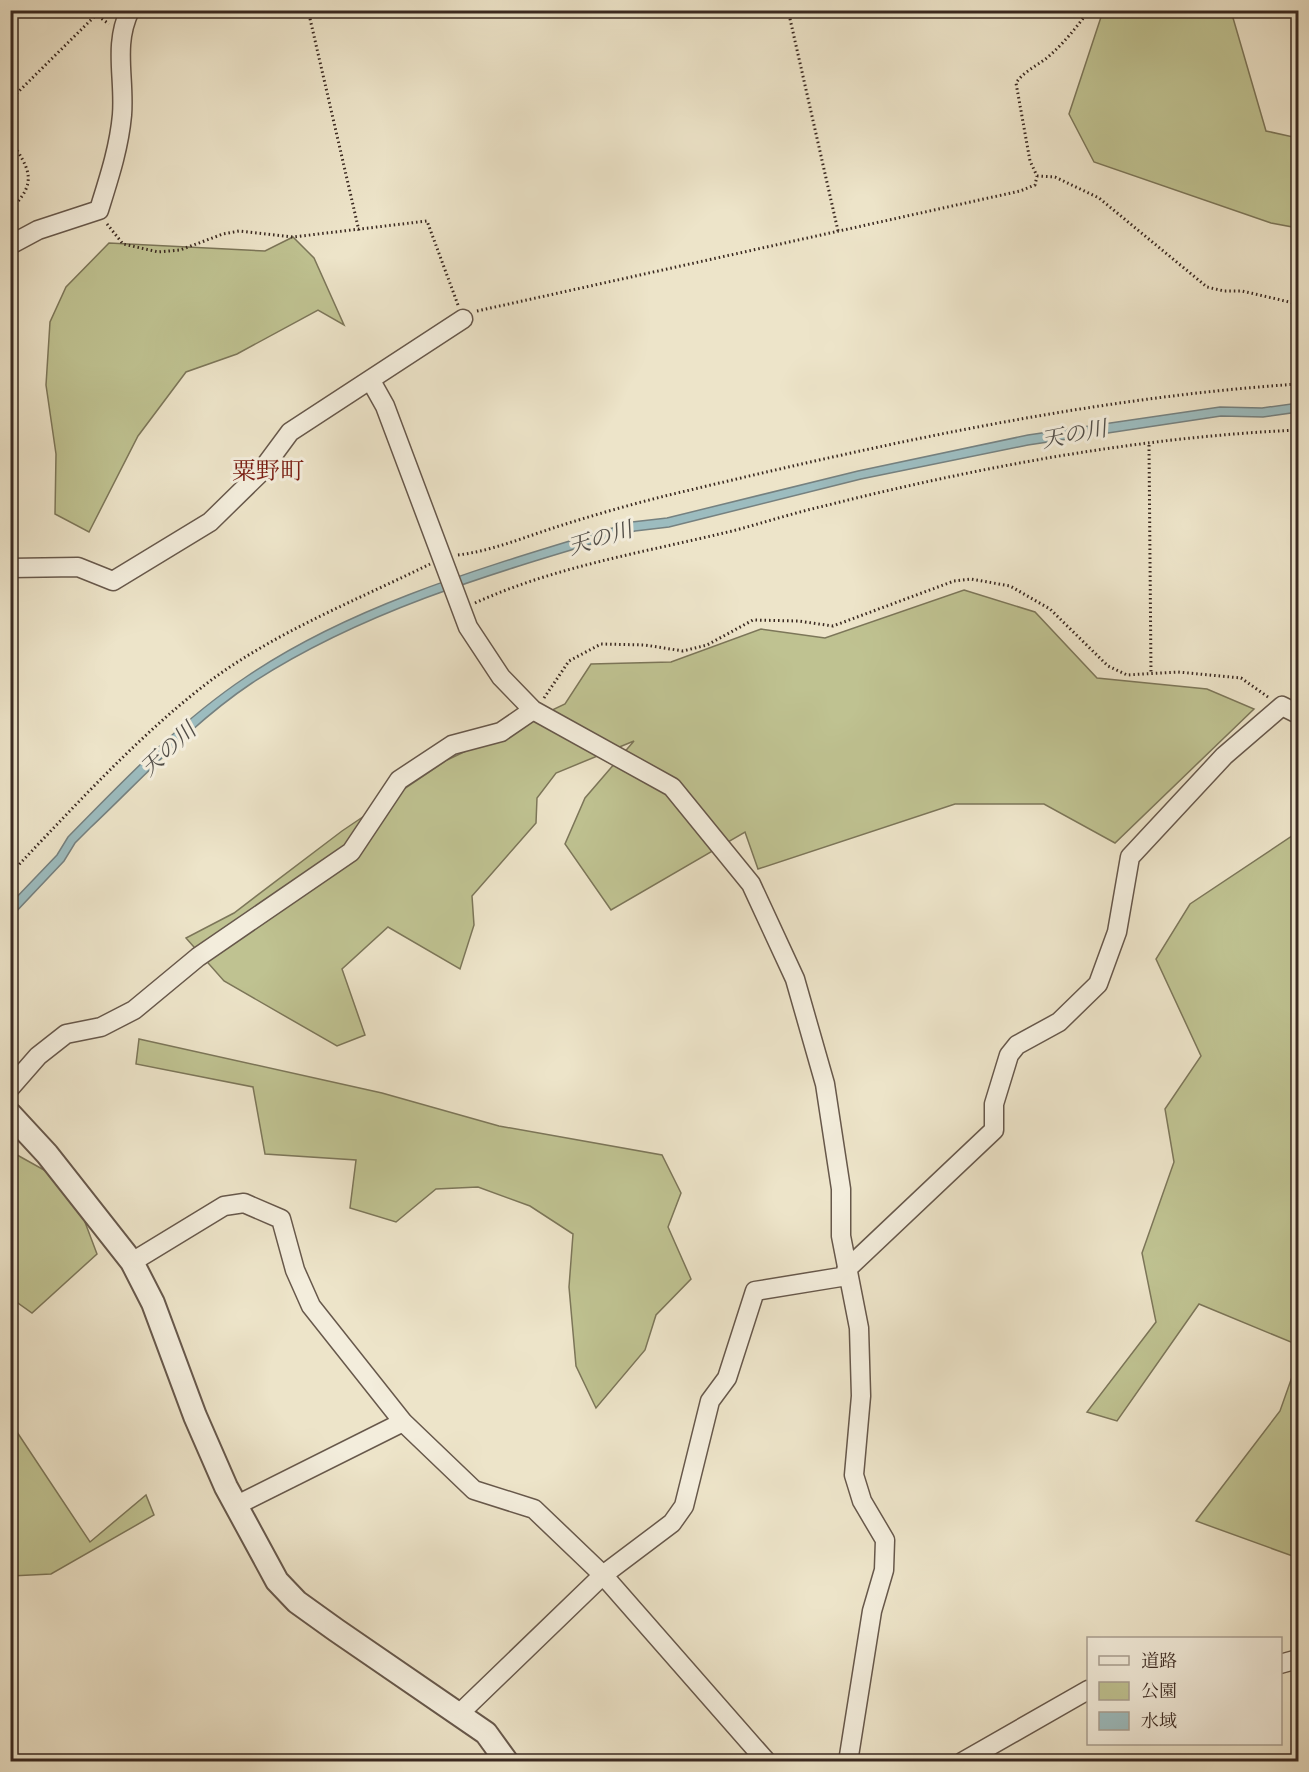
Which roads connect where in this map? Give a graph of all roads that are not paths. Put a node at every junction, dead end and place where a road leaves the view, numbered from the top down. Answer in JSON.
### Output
{"nodes":[{"id":1,"x":130,"y":10,"type":"edge"},
{"id":2,"x":10,"y":246,"type":"edge"},
{"id":3,"x":463,"y":319,"type":"road end"},
{"id":4,"x":371,"y":381,"type":"junction"},
{"id":5,"x":10,"y":568,"type":"edge"},
{"id":6,"x":533,"y":710,"type":"junction"},
{"id":7,"x":1290,"y":710,"type":"edge"},
{"id":8,"x":10,"y":1088,"type":"edge"},
{"id":9,"x":10,"y":1114,"type":"edge"},
{"id":10,"x":132,"y":1262,"type":"junction"},
{"id":11,"x":846,"y":1273,"type":"junction"},
{"id":12,"x":403,"y":1422,"type":"junction"},
{"id":13,"x":237,"y":1505,"type":"junction"},
{"id":14,"x":603,"y":1575,"type":"junction"},
{"id":15,"x":1299,"y":1659,"type":"edge"},
{"id":16,"x":1282,"y":1664,"type":"edge"},
{"id":17,"x":1087,"y":1691,"type":"edge"},
{"id":18,"x":459,"y":1714,"type":"junction"},
{"id":19,"x":507,"y":1761,"type":"edge"},
{"id":20,"x":766,"y":1761,"type":"edge"},
{"id":21,"x":848,"y":1761,"type":"edge"},
{"id":22,"x":962,"y":1761,"type":"edge"}],
"edges":[{"from":1,"to":2,"type":"street"},
{"from":3,"to":4,"type":"street"},
{"from":4,"to":5,"type":"street"},
{"from":4,"to":6,"type":"street"},
{"from":6,"to":8,"type":"street"},
{"from":6,"to":11,"type":"street"},
{"from":7,"to":11,"type":"street"},
{"from":9,"to":10,"type":"street"},
{"from":10,"to":12,"type":"street"},
{"from":10,"to":13,"type":"street"},
{"from":11,"to":14,"type":"street"},
{"from":11,"to":21,"type":"street"},
{"from":12,"to":13,"type":"street"},
{"from":12,"to":14,"type":"street"},
{"from":13,"to":18,"type":"street"},
{"from":14,"to":18,"type":"street"},
{"from":14,"to":20,"type":"street"},
{"from":15,"to":16,"type":"street"},
{"from":17,"to":22,"type":"street"},
{"from":18,"to":19,"type":"street"}]}
